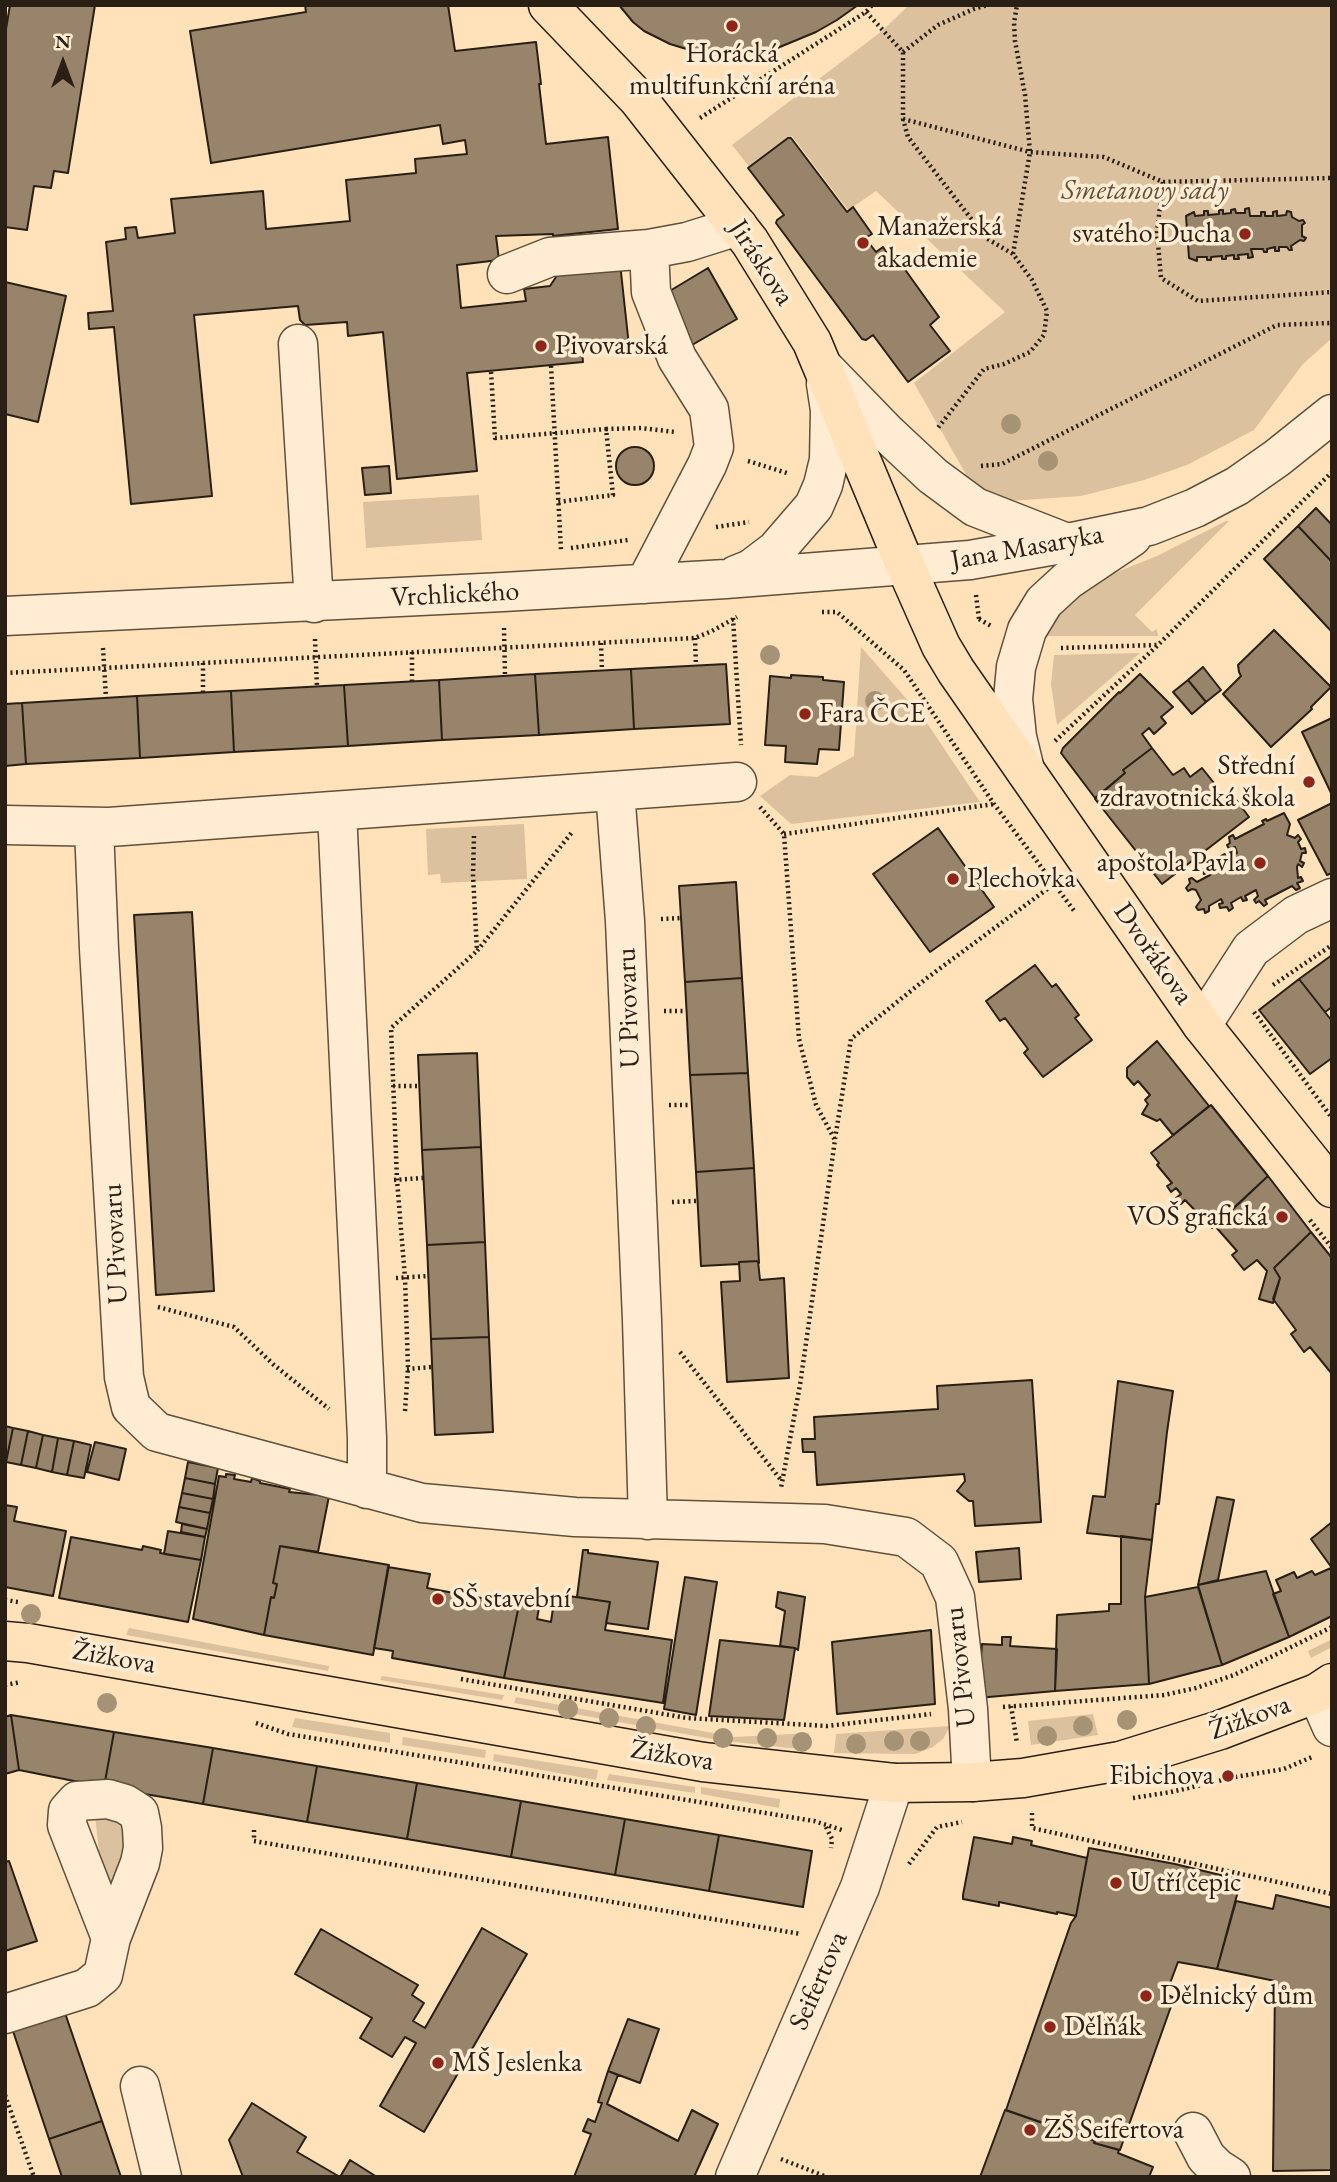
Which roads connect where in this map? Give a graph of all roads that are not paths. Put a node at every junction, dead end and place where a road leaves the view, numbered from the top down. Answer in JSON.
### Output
{"nodes":[{"id":1,"x":548,"y":5,"type":"edge"},
{"id":2,"x":738,"y":226,"type":"junction"},
{"id":3,"x":649,"y":249,"type":"junction"},
{"id":4,"x":506,"y":274,"type":"dead end"},
{"id":5,"x":298,"y":344,"type":"dead end"},
{"id":6,"x":824,"y":368,"type":"junction"},
{"id":7,"x":1332,"y":414,"type":"edge"},
{"id":8,"x":1149,"y":526,"type":"junction"},
{"id":9,"x":1067,"y":543,"type":"junction"},
{"id":10,"x":905,"y":565,"type":"junction"},
{"id":11,"x":726,"y":579,"type":"junction"},
{"id":12,"x":645,"y":584,"type":"junction"},
{"id":13,"x":314,"y":603,"type":"junction"},
{"id":14,"x":5,"y":616,"type":"edge"},
{"id":15,"x":1038,"y":757,"type":"junction"},
{"id":16,"x":737,"y":782,"type":"road end"},
{"id":17,"x":609,"y":791,"type":"junction"},
{"id":18,"x":337,"y":812,"type":"junction"},
{"id":19,"x":5,"y":825,"type":"edge"},
{"id":20,"x":94,"y":828,"type":"junction"},
{"id":21,"x":1332,"y":898,"type":"edge"},
{"id":22,"x":1202,"y":1025,"type":"junction"},
{"id":23,"x":1332,"y":1188,"type":"edge"},
{"id":24,"x":367,"y":1489,"type":"junction"},
{"id":25,"x":648,"y":1520,"type":"junction"},
{"id":26,"x":5,"y":1641,"type":"edge"},
{"id":27,"x":1325,"y":1714,"type":"edge"},
{"id":28,"x":972,"y":1782,"type":"junction"},
{"id":29,"x":894,"y":1783,"type":"junction"},
{"id":30,"x":111,"y":1938,"type":"dead end"},
{"id":31,"x":5,"y":2014,"type":"edge"},
{"id":32,"x":140,"y":2086,"type":"dead end"},
{"id":33,"x":1193,"y":2132,"type":"dead end"},
{"id":34,"x":162,"y":2177,"type":"edge"},
{"id":35,"x":735,"y":2177,"type":"edge"},
{"id":36,"x":1231,"y":2177,"type":"edge"}],
"edges":[{"from":1,"to":2,"type":"main road","name":"Jiráskova"},
{"from":2,"to":3,"type":"street"},
{"from":2,"to":6,"type":"main road","name":"Jiráskova"},
{"from":3,"to":4,"type":"street"},
{"from":3,"to":12,"type":"street"},
{"from":5,"to":13,"type":"street"},
{"from":6,"to":9,"type":"street"},
{"from":6,"to":10,"type":"main road","name":"Jiráskova"},
{"from":6,"to":11,"type":"street"},
{"from":7,"to":8,"type":"street","name":"Jana Masaryka"},
{"from":8,"to":9,"type":"street","name":"Jana Masaryka"},
{"from":8,"to":15,"type":"street","name":"Jana Masaryka"},
{"from":9,"to":10,"type":"street","name":"Jana Masaryka"},
{"from":10,"to":11,"type":"street","name":"Vrchlického"},
{"from":10,"to":15,"type":"main road","name":"Dvořákova"},
{"from":11,"to":12,"type":"street","name":"Vrchlického"},
{"from":12,"to":13,"type":"street","name":"Vrchlického"},
{"from":13,"to":14,"type":"street","name":"Vrchlického"},
{"from":15,"to":22,"type":"main road","name":"Dvořákova"},
{"from":16,"to":17,"type":"street"},
{"from":17,"to":18,"type":"street"},
{"from":17,"to":25,"type":"street","name":"U Pivovaru"},
{"from":18,"to":20,"type":"street"},
{"from":18,"to":24,"type":"street"},
{"from":19,"to":20,"type":"street"},
{"from":20,"to":24,"type":"street","name":"U Pivovaru"},
{"from":21,"to":22,"type":"street"},
{"from":22,"to":23,"type":"main road","name":"Dvořákova"},
{"from":24,"to":25,"type":"street","name":"U Pivovaru"},
{"from":25,"to":28,"type":"street","name":"U Pivovaru"},
{"from":26,"to":29,"type":"main road","name":"Žižkova"},
{"from":27,"to":28,"type":"main road","name":"Žižkova"},
{"from":28,"to":29,"type":"main road","name":"Žižkova"},
{"from":29,"to":35,"type":"street","name":"Seifertova"},
{"from":30,"to":31,"type":"street"},
{"from":32,"to":34,"type":"street"},
{"from":33,"to":36,"type":"street"}]}
